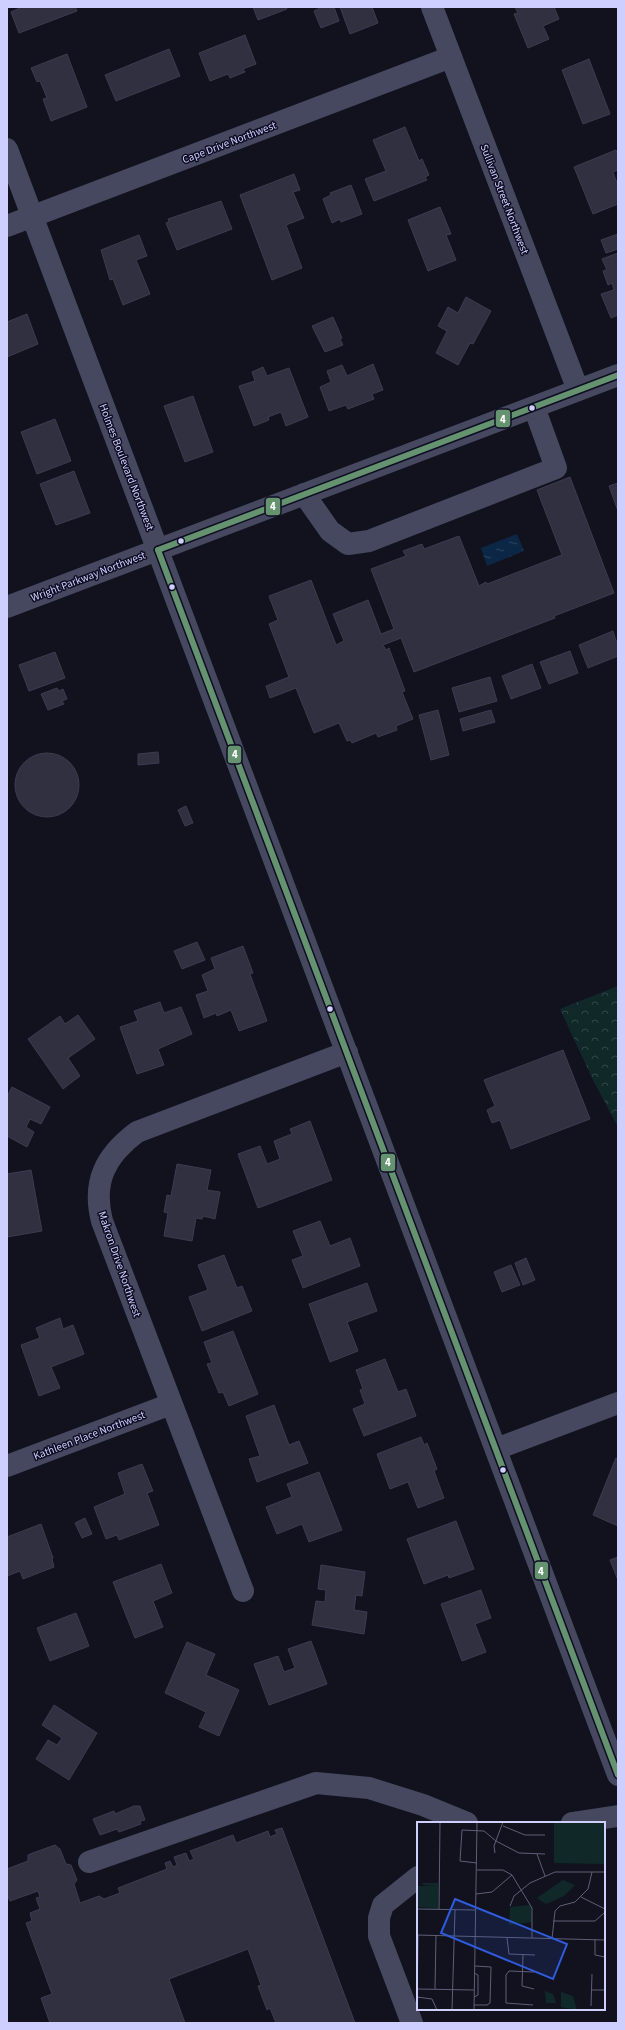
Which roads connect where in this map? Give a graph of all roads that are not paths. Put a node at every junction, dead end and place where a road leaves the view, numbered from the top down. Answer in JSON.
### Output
{"nodes":[{"id":1,"x":432,"y":7,"type":"edge"},
{"id":2,"x":452,"y":57,"type":"junction"},
{"id":3,"x":7,"y":149,"type":"edge"},
{"id":4,"x":32,"y":216,"type":"junction"},
{"id":5,"x":7,"y":226,"type":"edge"},
{"id":6,"x":618,"y":375,"type":"edge"},
{"id":7,"x":578,"y":390,"type":"junction"},
{"id":8,"x":534,"y":407,"type":"junction"},
{"id":9,"x":304,"y":494,"type":"junction"},
{"id":10,"x":158,"y":550,"type":"junction"},
{"id":11,"x":7,"y":607,"type":"edge"},
{"id":12,"x":347,"y":1052,"type":"junction"},
{"id":13,"x":618,"y":1403,"type":"edge"},
{"id":14,"x":171,"y":1404,"type":"junction"},
{"id":15,"x":496,"y":1449,"type":"junction"},
{"id":16,"x":7,"y":1466,"type":"edge"},
{"id":17,"x":243,"y":1591,"type":"dead end"},
{"id":18,"x":616,"y":1764,"type":"edge"},
{"id":19,"x":618,"y":1816,"type":"edge"},
{"id":20,"x":464,"y":1822,"type":"edge"},
{"id":21,"x":579,"y":1822,"type":"edge"},
{"id":22,"x":88,"y":1862,"type":"dead end"},
{"id":23,"x":417,"y":1878,"type":"edge"},
{"id":24,"x":412,"y":2023,"type":"edge"}],
"edges":[{"from":1,"to":2,"type":"street","name":"Sullivan Street Northwest"},
{"from":2,"to":4,"type":"street","name":"Cape Drive Northwest"},
{"from":2,"to":7,"type":"street","name":"Sullivan Street Northwest"},
{"from":3,"to":4,"type":"street","name":"Holmes Boulevard Northwest"},
{"from":4,"to":5,"type":"street","name":"Cape Drive Northwest"},
{"from":4,"to":10,"type":"street","name":"Holmes Boulevard Northwest"},
{"from":6,"to":7,"type":"street","name":"Wright Parkway Northwest"},
{"from":7,"to":8,"type":"street","name":"Wright Parkway Northwest"},
{"from":8,"to":9,"type":"street","name":"Wright Parkway Northwest"},
{"from":8,"to":9,"type":"street"},
{"from":9,"to":10,"type":"street","name":"Wright Parkway Northwest"},
{"from":10,"to":11,"type":"street","name":"Wright Parkway Northwest"},
{"from":10,"to":12,"type":"street","name":"Holmes Boulevard Northwest"},
{"from":12,"to":14,"type":"street","name":"Makron Drive Northwest"},
{"from":12,"to":15,"type":"street","name":"Holmes Boulevard Northwest"},
{"from":13,"to":15,"type":"street"},
{"from":14,"to":16,"type":"street","name":"Kathleen Place Northwest"},
{"from":14,"to":17,"type":"street","name":"Makron Drive Northwest"},
{"from":15,"to":18,"type":"street","name":"Holmes Boulevard Northwest"},
{"from":19,"to":21,"type":"street"},
{"from":20,"to":22,"type":"street"},
{"from":23,"to":24,"type":"street"}]}
